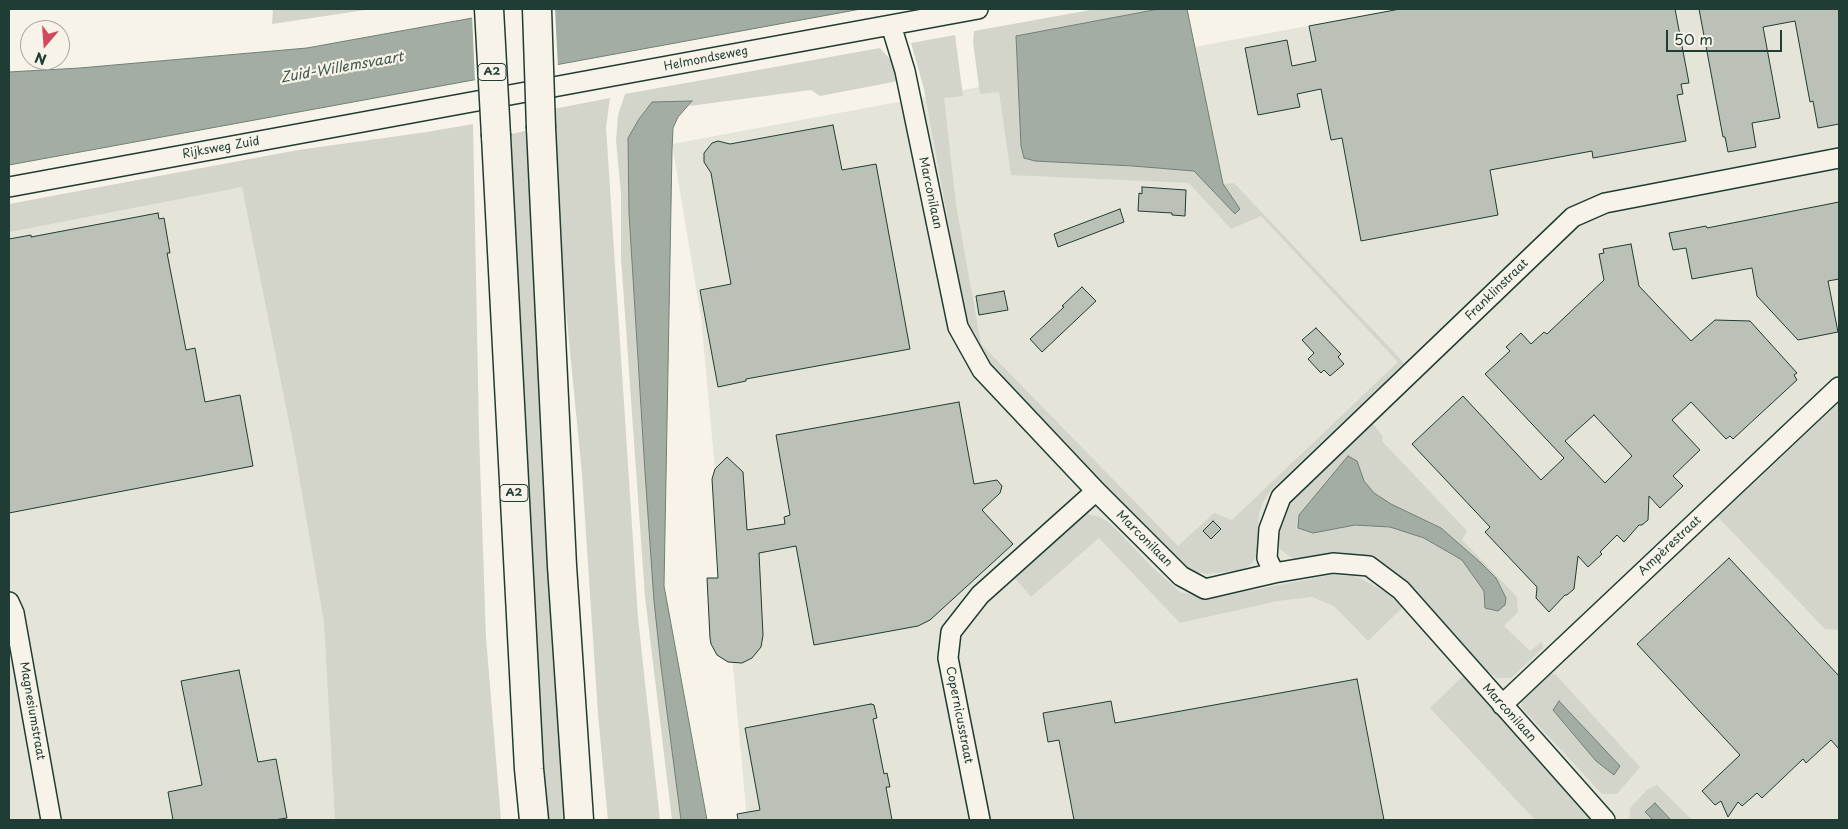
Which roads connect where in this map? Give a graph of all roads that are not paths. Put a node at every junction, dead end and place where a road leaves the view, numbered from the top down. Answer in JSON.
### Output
{"nodes":[{"id":1,"x":489,"y":9,"type":"edge"},
{"id":2,"x":537,"y":9,"type":"edge"},
{"id":3,"x":978,"y":9,"type":"edge"},
{"id":4,"x":891,"y":25,"type":"junction"},
{"id":5,"x":434,"y":110,"type":"joint"},
{"id":6,"x":1839,"y":158,"type":"edge"},
{"id":7,"x":9,"y":187,"type":"edge"},
{"id":8,"x":1839,"y":386,"type":"edge"},
{"id":9,"x":1096,"y":491,"type":"junction"},
{"id":10,"x":1274,"y":573,"type":"junction"},
{"id":11,"x":9,"y":602,"type":"edge"},
{"id":12,"x":1502,"y":704,"type":"junction"},
{"id":13,"x":529,"y":769,"type":"junction"},
{"id":14,"x":51,"y":820,"type":"edge"},
{"id":15,"x":526,"y":820,"type":"edge"},
{"id":16,"x":534,"y":820,"type":"edge"},
{"id":17,"x":579,"y":820,"type":"edge"},
{"id":18,"x":980,"y":820,"type":"edge"},
{"id":19,"x":1604,"y":820,"type":"edge"}],
"edges":[{"from":1,"to":13,"type":"highway","number":"A2","bridge":true},
{"from":2,"to":17,"type":"highway","bridge":true},
{"from":3,"to":4,"type":"street","name":"Helmondseweg"},
{"from":4,"to":5,"type":"street","name":"Helmondseweg"},
{"from":4,"to":9,"type":"street","name":"Marconilaan"},
{"from":5,"to":7,"type":"street","name":"Rijksweg Zuid"},
{"from":6,"to":10,"type":"street","name":"Franklinstraat"},
{"from":8,"to":12,"type":"street","name":"Ampèrestraat"},
{"from":9,"to":10,"type":"street","name":"Marconilaan"},
{"from":9,"to":18,"type":"street","name":"Copernicusstraat"},
{"from":10,"to":12,"type":"street","name":"Marconilaan"},
{"from":11,"to":14,"type":"street","name":"Magnesiumstraat"},
{"from":12,"to":19,"type":"street","name":"Marconilaan"},
{"from":13,"to":15,"type":"highway","number":"A2"},
{"from":13,"to":16,"type":"highway","number":"A2"}]}
